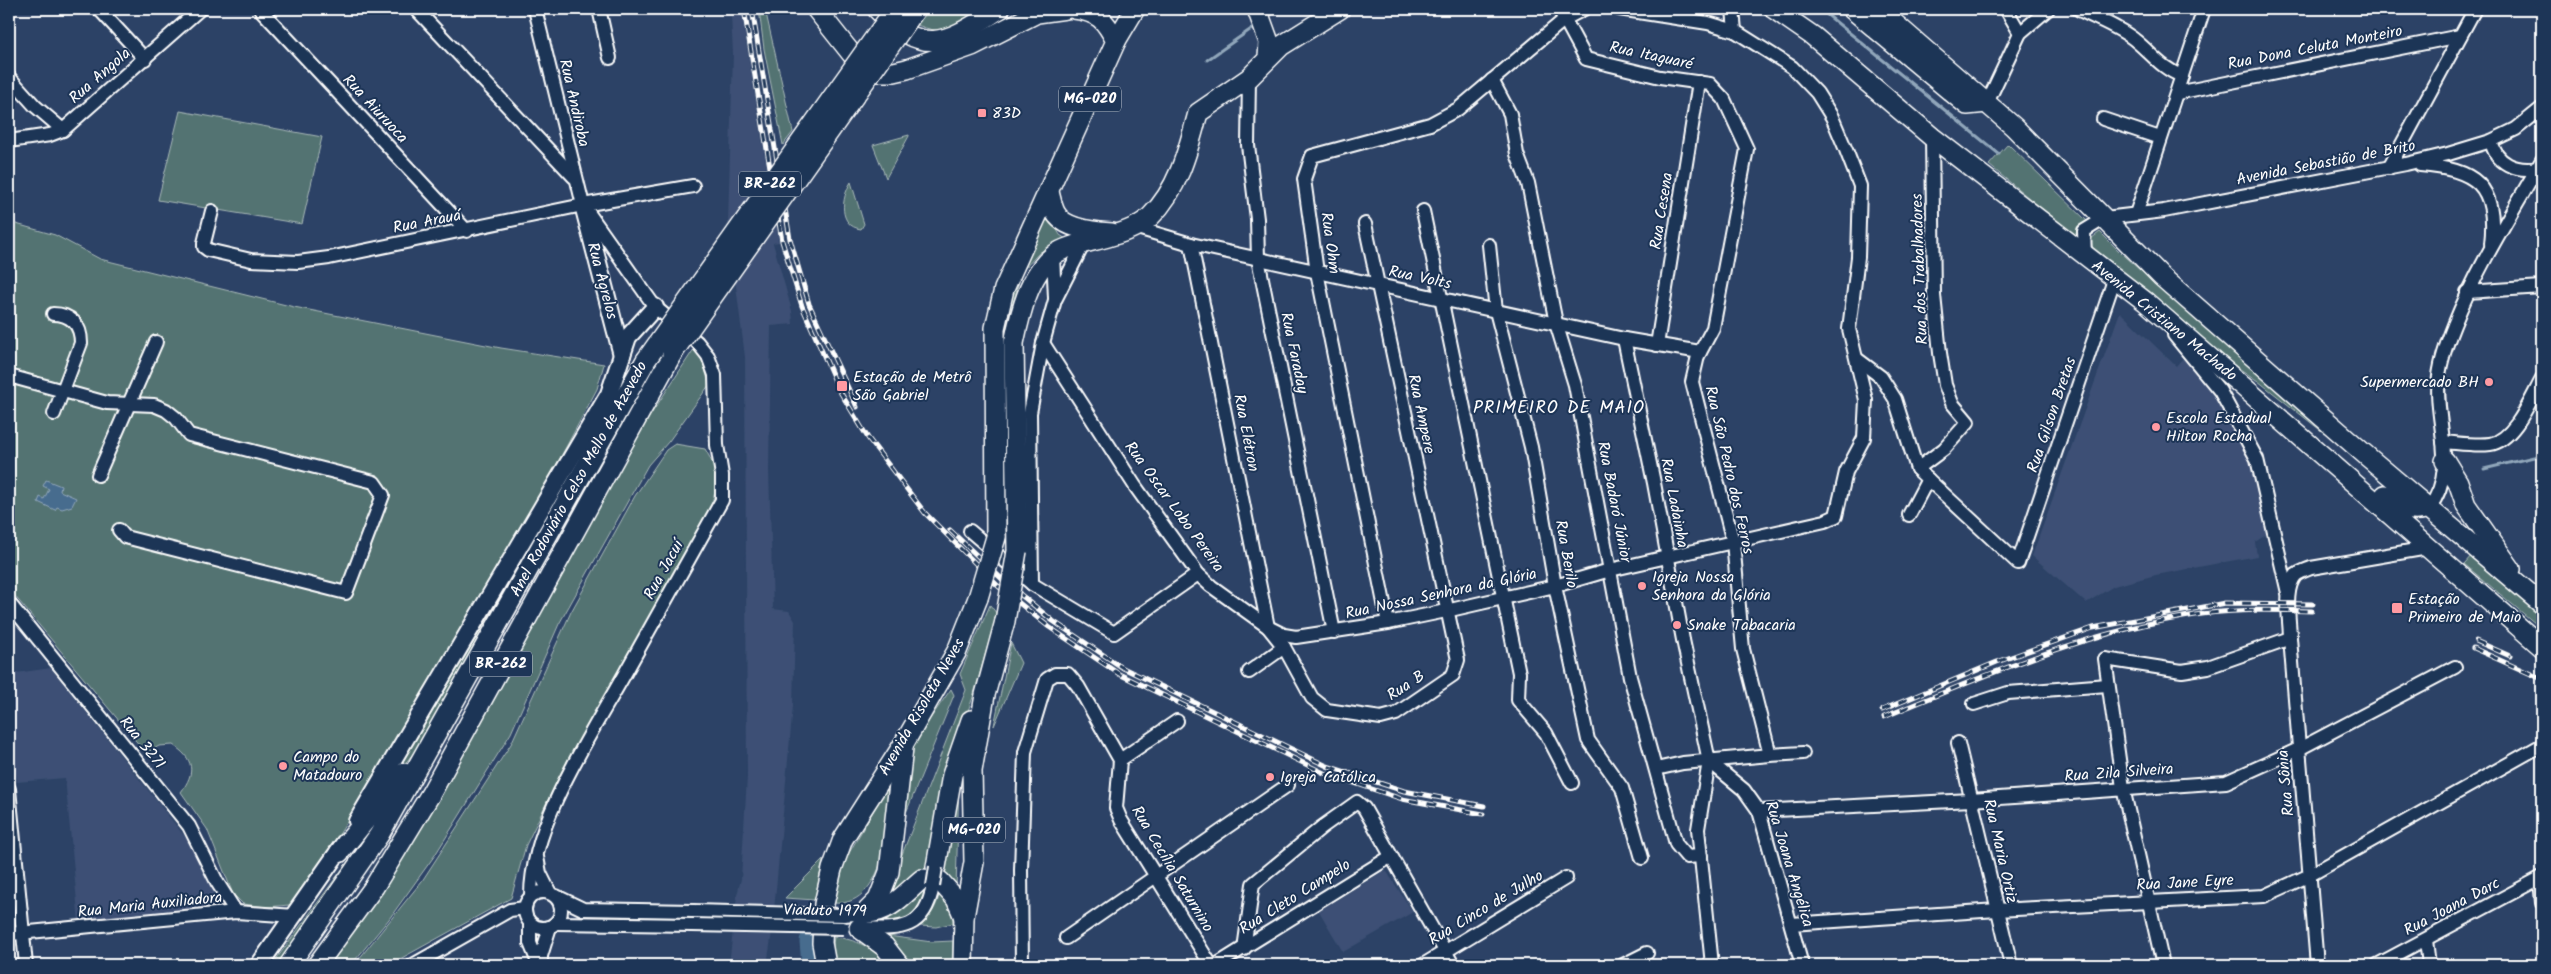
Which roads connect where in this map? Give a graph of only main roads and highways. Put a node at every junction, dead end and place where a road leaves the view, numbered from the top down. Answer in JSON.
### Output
{"nodes":[{"id":1,"x":816,"y":9,"type":"edge"},
{"id":2,"x":877,"y":9,"type":"edge"},
{"id":3,"x":895,"y":9,"type":"edge"},
{"id":4,"x":916,"y":9,"type":"edge"},
{"id":5,"x":1000,"y":9,"type":"edge"},
{"id":6,"x":1066,"y":9,"type":"edge"},
{"id":7,"x":1074,"y":9,"type":"edge"},
{"id":8,"x":1135,"y":9,"type":"edge"},
{"id":9,"x":1257,"y":9,"type":"edge"},
{"id":10,"x":1340,"y":9,"type":"edge"},
{"id":11,"x":1774,"y":9,"type":"edge"},
{"id":12,"x":1852,"y":9,"type":"edge"},
{"id":13,"x":1878,"y":9,"type":"edge"},
{"id":14,"x":1116,"y":41,"type":"junction"},
{"id":15,"x":1268,"y":58,"type":"junction"},
{"id":16,"x":1987,"y":103,"type":"junction"},
{"id":17,"x":1049,"y":192,"type":"junction"},
{"id":18,"x":583,"y":205,"type":"road end"},
{"id":19,"x":1128,"y":230,"type":"junction"},
{"id":20,"x":655,"y":307,"type":"road end"},
{"id":21,"x":622,"y":356,"type":"junction"},
{"id":22,"x":2301,"y":436,"type":"junction"},
{"id":23,"x":2445,"y":461,"type":"road end"},
{"id":24,"x":2466,"y":505,"type":"junction"},
{"id":25,"x":2429,"y":508,"type":"junction"},
{"id":26,"x":2452,"y":528,"type":"junction"},
{"id":27,"x":2428,"y":548,"type":"junction"},
{"id":28,"x":2526,"y":590,"type":"junction"},
{"id":29,"x":2542,"y":604,"type":"edge"},
{"id":30,"x":2542,"y":647,"type":"edge"},
{"id":31,"x":985,"y":695,"type":"junction"},
{"id":32,"x":437,"y":732,"type":"junction"},
{"id":33,"x":903,"y":745,"type":"junction"},
{"id":34,"x":339,"y":853,"type":"junction"},
{"id":35,"x":936,"y":867,"type":"road end"},
{"id":36,"x":964,"y":917,"type":"junction"},
{"id":37,"x":856,"y":923,"type":"junction"},
{"id":38,"x":259,"y":965,"type":"edge"},
{"id":39,"x":289,"y":965,"type":"edge"},
{"id":40,"x":317,"y":965,"type":"edge"},
{"id":41,"x":826,"y":965,"type":"edge"},
{"id":42,"x":899,"y":965,"type":"edge"},
{"id":43,"x":963,"y":965,"type":"edge"}],
"edges":[{"from":1,"to":6,"type":"highway"},
{"from":2,"to":5,"type":"highway"},
{"from":3,"to":32,"type":"highway","name":"Anel Rodoviário Celso Mello de Azevedo","number":"BR-262","bridge":true},
{"from":4,"to":40,"type":"highway","name":"Anel Rodoviário Celso Mello de Azevedo","number":"BR-262","bridge":true},
{"from":7,"to":14,"type":"highway"},
{"from":8,"to":14,"type":"highway","number":"MG-020"},
{"from":9,"to":15,"type":"highway"},
{"from":10,"to":15,"type":"highway"},
{"from":11,"to":22,"type":"highway","name":"Avenida Cristiano Machado"},
{"from":12,"to":16,"type":"highway"},
{"from":13,"to":16,"type":"highway","name":"Avenida Cristiano Machado"},
{"from":14,"to":17,"type":"highway","number":"MG-020"},
{"from":15,"to":19,"type":"highway"},
{"from":16,"to":25,"type":"highway","name":"Avenida Cristiano Machado"},
{"from":17,"to":19,"type":"highway"},
{"from":17,"to":33,"type":"highway","name":"Avenida Risoleta Neves","number":"MG-020","bridge":true},
{"from":18,"to":21,"type":"main road","name":"Rua Agrelos"},
{"from":19,"to":31,"type":"highway","number":"MG-020","bridge":true},
{"from":20,"to":21,"type":"main road","name":"Anel Rodoviário Celso Mello de Azevedo"},
{"from":21,"to":34,"type":"main road","name":"Anel Rodoviário Celso Mello de Azevedo"},
{"from":22,"to":25,"type":"highway"},
{"from":22,"to":27,"type":"highway","name":"Avenida Cristiano Machado"},
{"from":23,"to":24,"type":"highway"},
{"from":24,"to":26,"type":"highway"},
{"from":24,"to":28,"type":"highway"},
{"from":25,"to":26,"type":"highway","name":"Avenida Cristiano Machado"},
{"from":26,"to":27,"type":"highway"},
{"from":26,"to":28,"type":"highway","name":"Avenida Cristiano Machado"},
{"from":27,"to":30,"type":"highway","name":"Avenida Cristiano Machado"},
{"from":28,"to":29,"type":"highway","name":"Avenida Cristiano Machado"},
{"from":31,"to":35,"type":"highway"},
{"from":31,"to":36,"type":"highway","number":"MG-020"},
{"from":32,"to":34,"type":"highway"},
{"from":32,"to":39,"type":"highway","name":"Anel Rodoviário Celso Mello de Azevedo","number":"BR-262"},
{"from":33,"to":37,"type":"highway"},
{"from":33,"to":41,"type":"highway","name":"Avenida Risoleta Neves","number":"MG-020"},
{"from":34,"to":38,"type":"main road","name":"Anel Rodoviário Celso Mello de Azevedo"},
{"from":36,"to":37,"type":"highway"},
{"from":36,"to":43,"type":"highway","number":"MG-020"},
{"from":37,"to":42,"type":"highway"}]}
